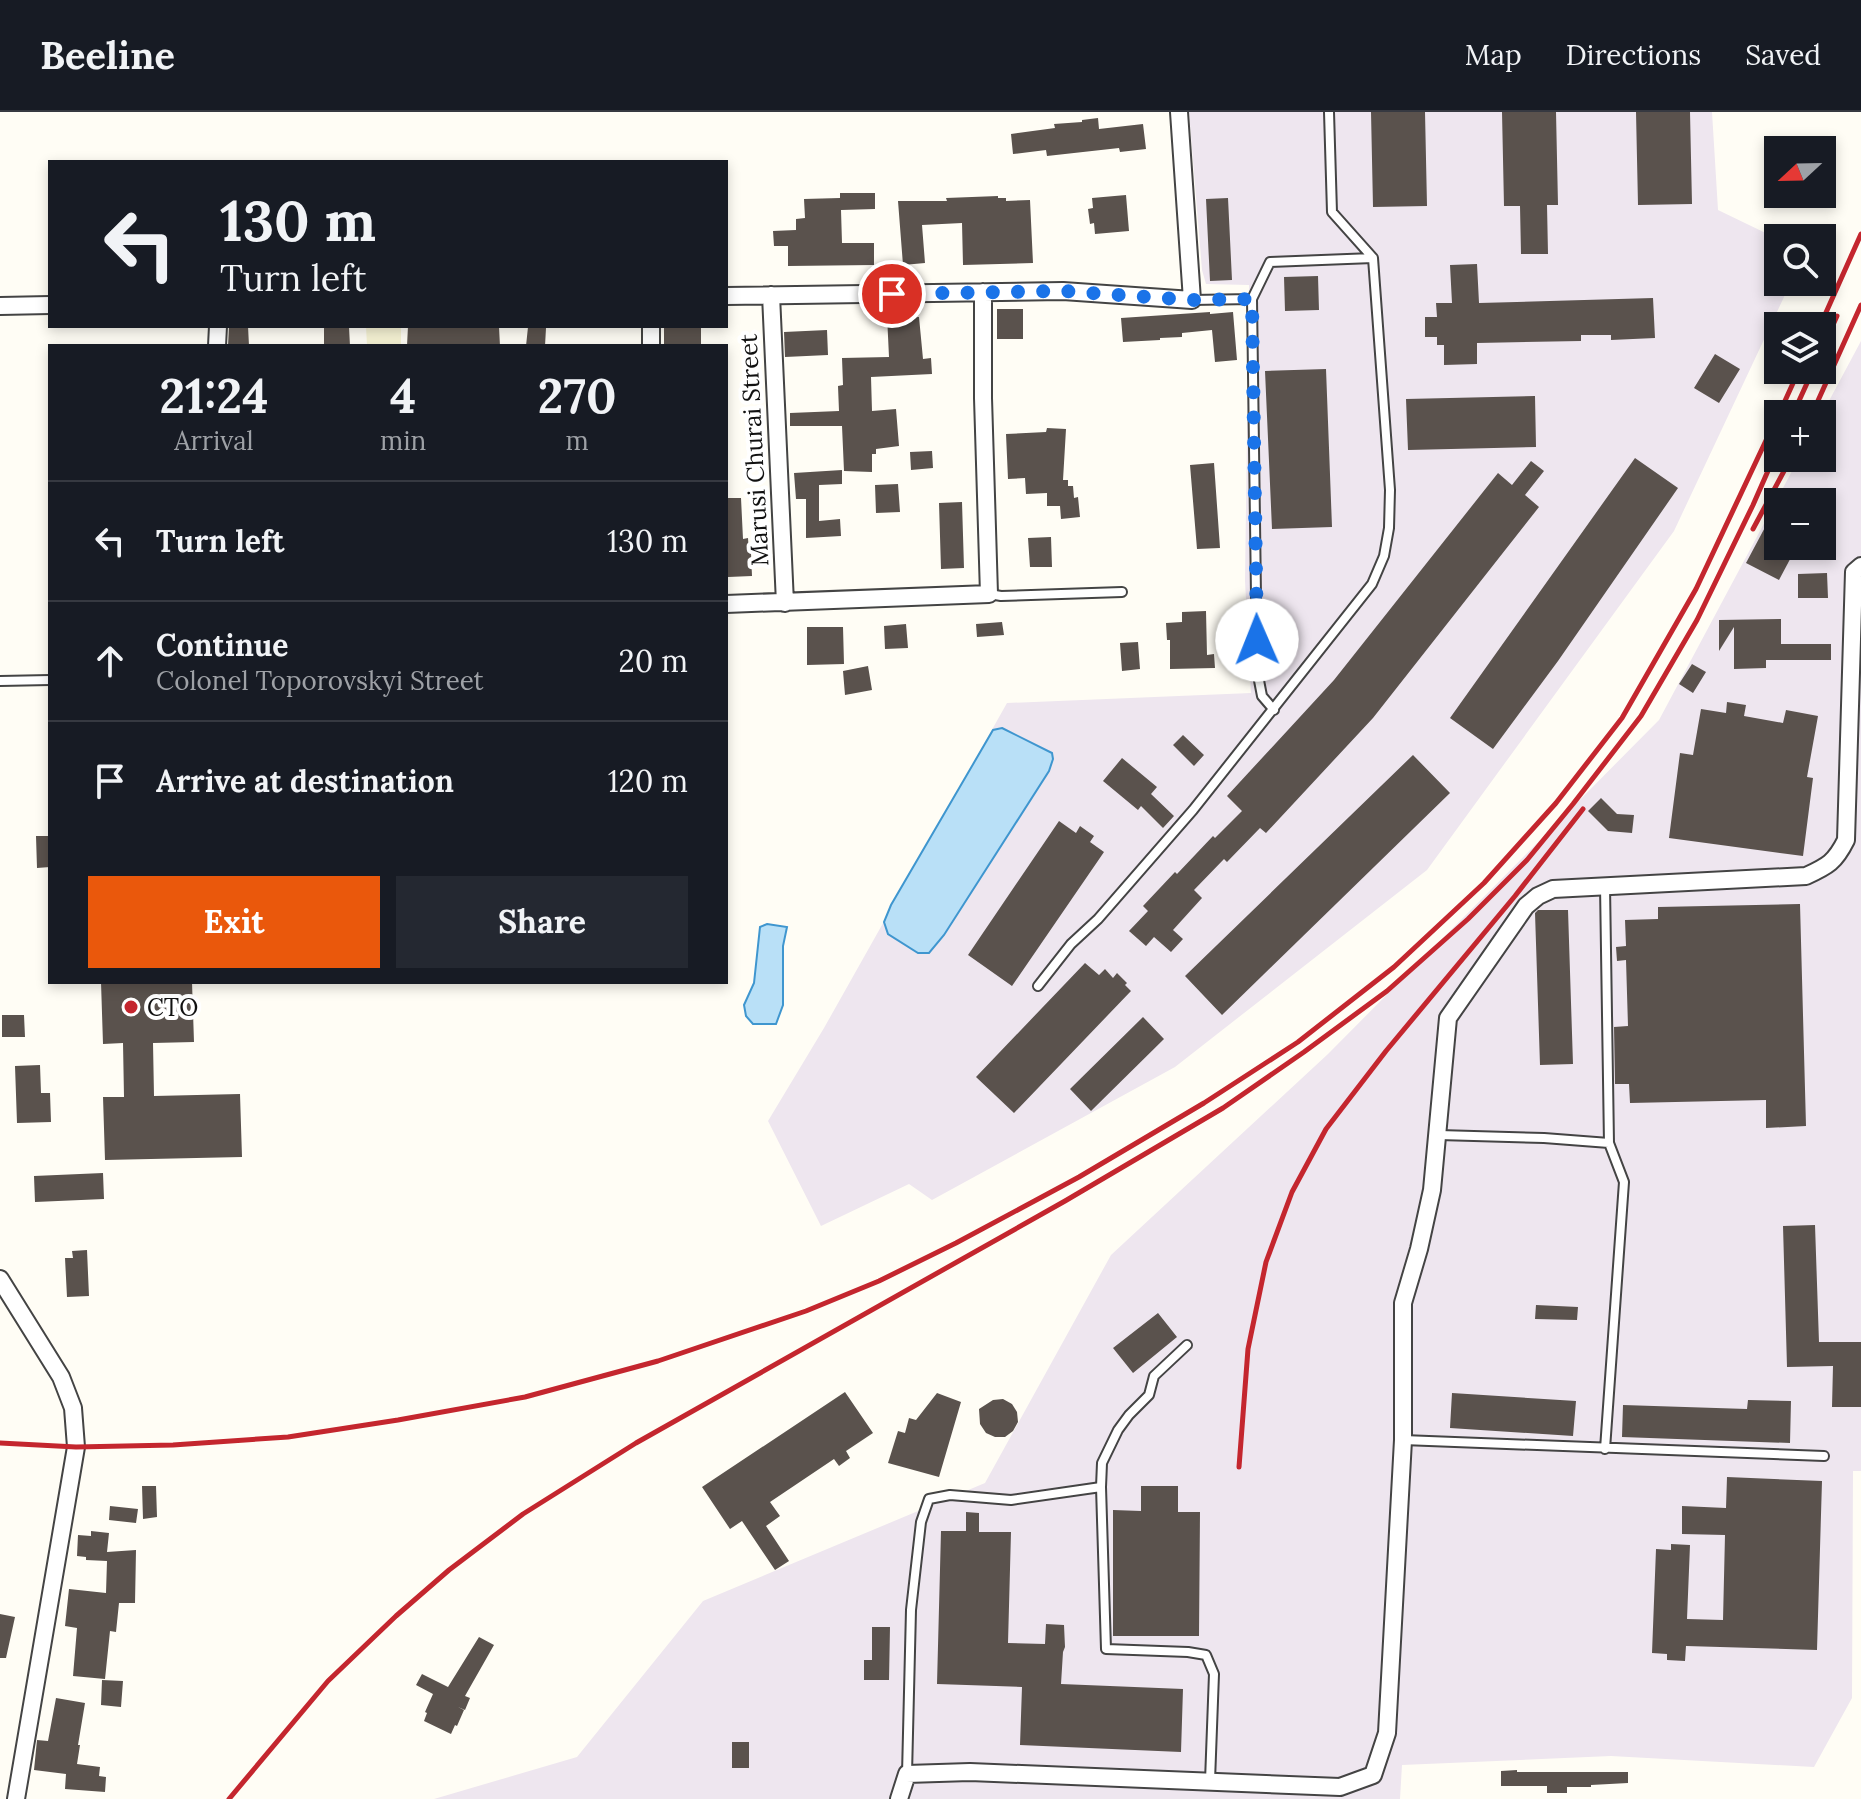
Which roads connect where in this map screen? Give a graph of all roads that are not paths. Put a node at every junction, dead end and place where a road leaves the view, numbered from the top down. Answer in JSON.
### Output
{"nodes":[{"id":1,"x":1179,"y":112,"type":"edge"},
{"id":2,"x":1329,"y":112,"type":"edge"},
{"id":3,"x":1373,"y":258,"type":"junction"},
{"id":4,"x":983,"y":292,"type":"junction"},
{"id":5,"x":771,"y":295,"type":"junction"},
{"id":6,"x":728,"y":296,"type":"edge"},
{"id":7,"x":1252,"y":299,"type":"junction"},
{"id":8,"x":1192,"y":300,"type":"junction"},
{"id":9,"x":48,"y":305,"type":"edge"},
{"id":10,"x":0,"y":306,"type":"edge"},
{"id":11,"x":1861,"y":566,"type":"edge"},
{"id":12,"x":1122,"y":592,"type":"dead end"},
{"id":13,"x":989,"y":594,"type":"junction"},
{"id":14,"x":785,"y":603,"type":"junction"},
{"id":15,"x":728,"y":604,"type":"edge"},
{"id":16,"x":48,"y":680,"type":"edge"},
{"id":17,"x":0,"y":681,"type":"edge"},
{"id":18,"x":1274,"y":710,"type":"junction"},
{"id":19,"x":1605,"y":886,"type":"junction"},
{"id":20,"x":1038,"y":986,"type":"dead end"},
{"id":21,"x":1439,"y":1135,"type":"junction"},
{"id":22,"x":1609,"y":1143,"type":"junction"},
{"id":23,"x":0,"y":1279,"type":"edge"},
{"id":24,"x":1187,"y":1345,"type":"dead end"},
{"id":25,"x":1403,"y":1440,"type":"junction"},
{"id":26,"x":1605,"y":1449,"type":"junction"},
{"id":27,"x":1824,"y":1456,"type":"dead end"},
{"id":28,"x":1101,"y":1487,"type":"junction"},
{"id":29,"x":907,"y":1774,"type":"junction"},
{"id":30,"x":1210,"y":1781,"type":"junction"},
{"id":31,"x":16,"y":1799,"type":"edge"},
{"id":32,"x":899,"y":1799,"type":"edge"}],
"edges":[{"from":1,"to":8,"type":"street"},
{"from":2,"to":3,"type":"lane"},
{"from":3,"to":7,"type":"lane"},
{"from":3,"to":18,"type":"lane"},
{"from":4,"to":5,"type":"street"},
{"from":4,"to":8,"type":"street"},
{"from":4,"to":13,"type":"street"},
{"from":5,"to":6,"type":"street"},
{"from":5,"to":14,"type":"street","name":"Marusi Churai Street"},
{"from":7,"to":8,"type":"lane"},
{"from":7,"to":18,"type":"lane"},
{"from":9,"to":10,"type":"street"},
{"from":11,"to":19,"type":"street"},
{"from":12,"to":13,"type":"lane"},
{"from":13,"to":14,"type":"street"},
{"from":14,"to":15,"type":"street"},
{"from":16,"to":17,"type":"lane"},
{"from":18,"to":20,"type":"lane"},
{"from":19,"to":21,"type":"street"},
{"from":19,"to":22,"type":"lane"},
{"from":21,"to":22,"type":"lane"},
{"from":21,"to":25,"type":"street"},
{"from":22,"to":26,"type":"lane"},
{"from":23,"to":31,"type":"street"},
{"from":24,"to":28,"type":"lane"},
{"from":25,"to":26,"type":"lane"},
{"from":25,"to":30,"type":"street"},
{"from":26,"to":27,"type":"lane"},
{"from":28,"to":29,"type":"lane"},
{"from":28,"to":30,"type":"lane"},
{"from":29,"to":30,"type":"street"},
{"from":29,"to":32,"type":"street"}]}
